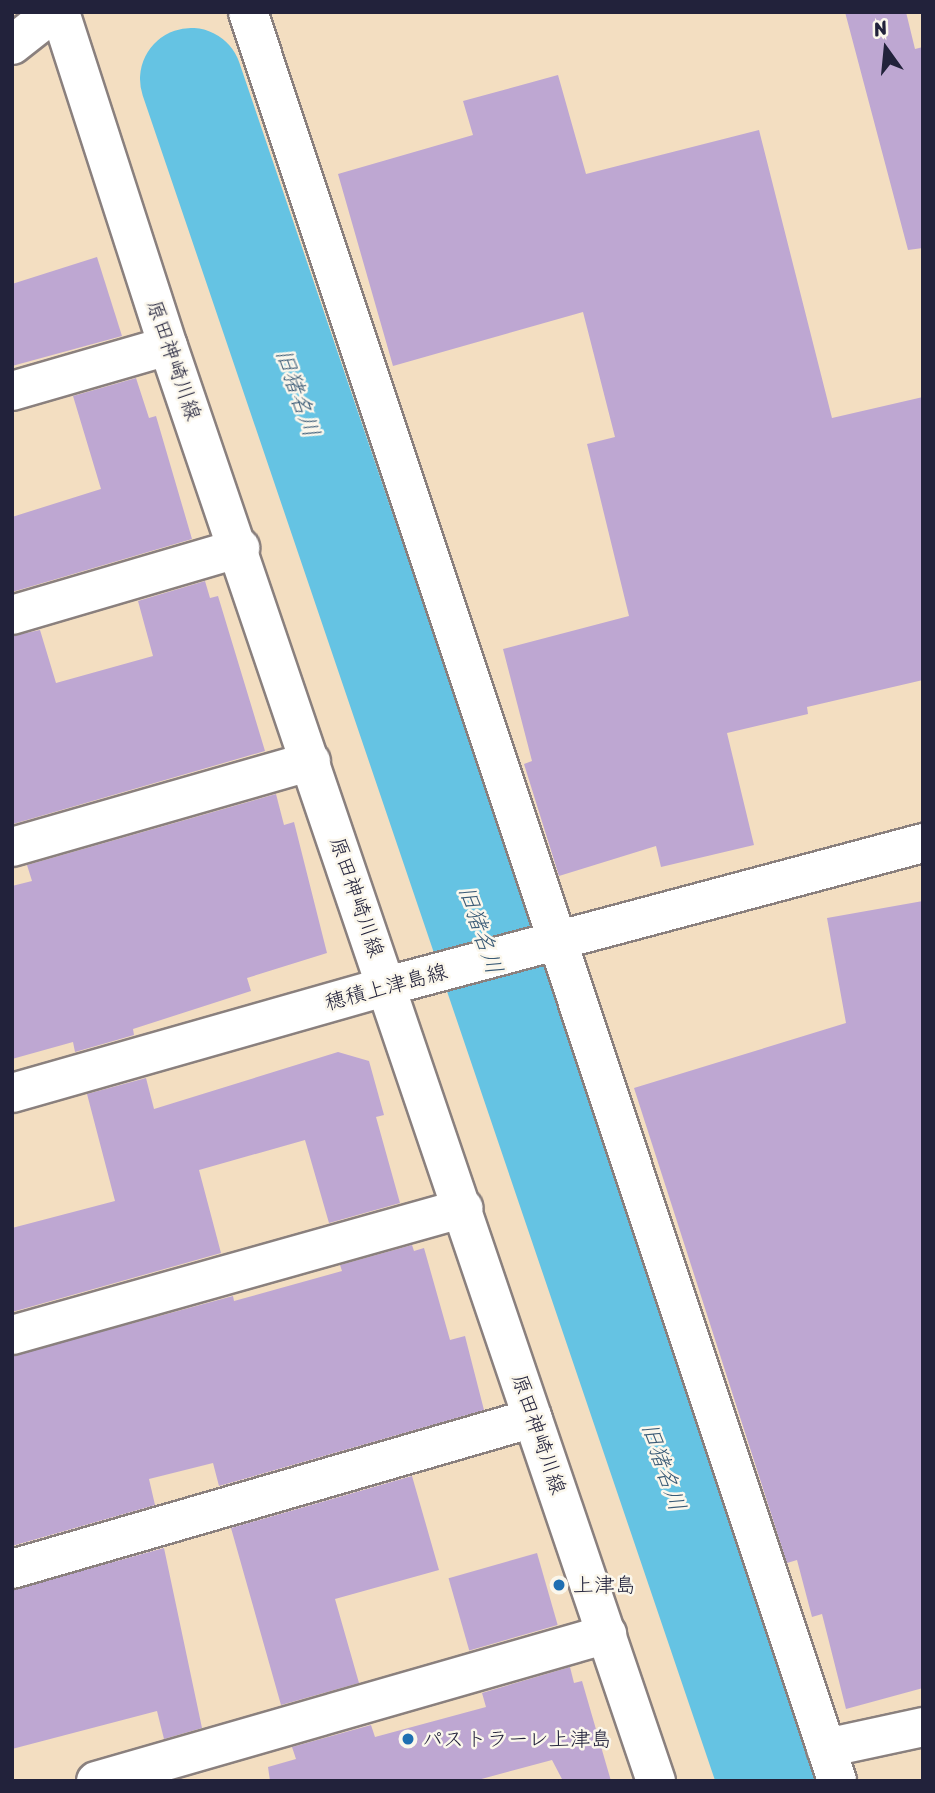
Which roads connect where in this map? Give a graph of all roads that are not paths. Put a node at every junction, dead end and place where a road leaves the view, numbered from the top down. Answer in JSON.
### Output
{"nodes":[{"id":1,"x":57,"y":12,"type":"edge"},
{"id":2,"x":247,"y":12,"type":"edge"},
{"id":3,"x":12,"y":45,"type":"edge"},
{"id":4,"x":12,"y":66,"type":"edge"},
{"id":5,"x":168,"y":346,"type":"junction"},
{"id":6,"x":12,"y":391,"type":"edge"},
{"id":7,"x":240,"y":548,"type":"junction"},
{"id":8,"x":12,"y":615,"type":"edge"},
{"id":9,"x":311,"y":761,"type":"junction"},
{"id":10,"x":923,"y":843,"type":"edge"},
{"id":11,"x":12,"y":847,"type":"edge"},
{"id":12,"x":543,"y":944,"type":"junction"},
{"id":13,"x":387,"y":986,"type":"junction"},
{"id":14,"x":12,"y":1093,"type":"edge"},
{"id":15,"x":463,"y":1208,"type":"junction"},
{"id":16,"x":12,"y":1335,"type":"edge"},
{"id":17,"x":533,"y":1418,"type":"junction"},
{"id":18,"x":12,"y":1569,"type":"edge"},
{"id":19,"x":607,"y":1634,"type":"junction"},
{"id":20,"x":923,"y":1727,"type":"edge"},
{"id":21,"x":832,"y":1764,"type":"edge"},
{"id":22,"x":96,"y":1781,"type":"edge"},
{"id":23,"x":656,"y":1781,"type":"edge"}],
"edges":[{"from":1,"to":3,"type":"street"},
{"from":1,"to":4,"type":"street"},
{"from":1,"to":5,"type":"street","name":"原田神崎川線"},
{"from":2,"to":12,"type":"street"},
{"from":5,"to":6,"type":"street"},
{"from":5,"to":7,"type":"street","name":"原田神崎川線"},
{"from":7,"to":8,"type":"street"},
{"from":7,"to":9,"type":"street","name":"原田神崎川線"},
{"from":9,"to":11,"type":"street"},
{"from":9,"to":13,"type":"street","name":"原田神崎川線"},
{"from":10,"to":12,"type":"street","name":"穂積上津島線"},
{"from":12,"to":13,"type":"street","name":"穂積上津島線"},
{"from":12,"to":21,"type":"street"},
{"from":13,"to":14,"type":"street","name":"穂積上津島線"},
{"from":13,"to":15,"type":"street","name":"原田神崎川線"},
{"from":15,"to":16,"type":"street"},
{"from":15,"to":17,"type":"street","name":"原田神崎川線"},
{"from":17,"to":18,"type":"street"},
{"from":17,"to":19,"type":"street","name":"原田神崎川線"},
{"from":19,"to":22,"type":"street"},
{"from":19,"to":23,"type":"street","name":"原田神崎川線"},
{"from":20,"to":21,"type":"street"}]}
